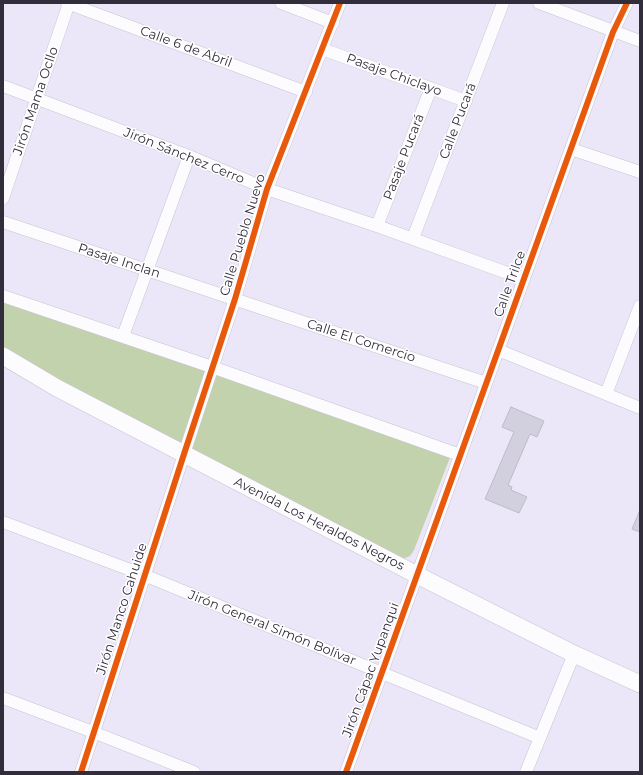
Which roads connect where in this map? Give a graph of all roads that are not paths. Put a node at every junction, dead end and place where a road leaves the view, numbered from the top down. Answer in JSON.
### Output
{"nodes":[{"id":1,"x":68,"y":3,"type":"edge"},
{"id":2,"x":281,"y":3,"type":"edge"},
{"id":3,"x":340,"y":3,"type":"edge"},
{"id":4,"x":503,"y":3,"type":"edge"},
{"id":5,"x":538,"y":3,"type":"edge"},
{"id":6,"x":627,"y":3,"type":"edge"},
{"id":7,"x":333,"y":23,"type":"junction"},
{"id":8,"x":613,"y":32,"type":"junction"},
{"id":9,"x":640,"y":41,"type":"edge"},
{"id":10,"x":322,"y":49,"type":"junction"},
{"id":11,"x":3,"y":86,"type":"edge"},
{"id":12,"x":431,"y":88,"type":"junction"},
{"id":13,"x":3,"y":92,"type":"edge"},
{"id":14,"x":17,"y":92,"type":"junction"},
{"id":15,"x":306,"y":92,"type":"junction"},
{"id":16,"x":36,"y":99,"type":"junction"},
{"id":17,"x":466,"y":101,"type":"junction"},
{"id":18,"x":571,"y":149,"type":"junction"},
{"id":19,"x":189,"y":156,"type":"junction"},
{"id":20,"x":640,"y":172,"type":"edge"},
{"id":21,"x":267,"y":189,"type":"junction"},
{"id":22,"x":3,"y":198,"type":"edge"},
{"id":23,"x":3,"y":222,"type":"edge"},
{"id":24,"x":377,"y":226,"type":"junction"},
{"id":25,"x":413,"y":238,"type":"junction"},
{"id":26,"x":147,"y":270,"type":"junction"},
{"id":27,"x":524,"y":279,"type":"junction"},
{"id":28,"x":3,"y":296,"type":"edge"},
{"id":29,"x":235,"y":299,"type":"junction"},
{"id":30,"x":640,"y":306,"type":"edge"},
{"id":31,"x":123,"y":336,"type":"junction"},
{"id":32,"x":498,"y":350,"type":"junction"},
{"id":33,"x":3,"y":356,"type":"edge"},
{"id":34,"x":212,"y":367,"type":"junction"},
{"id":35,"x":486,"y":383,"type":"junction"},
{"id":36,"x":606,"y":394,"type":"junction"},
{"id":37,"x":640,"y":408,"type":"edge"},
{"id":38,"x":184,"y":454,"type":"junction"},
{"id":39,"x":460,"y":455,"type":"junction"},
{"id":40,"x":3,"y":522,"type":"edge"},
{"id":41,"x":144,"y":575,"type":"junction"},
{"id":42,"x":417,"y":575,"type":"junction"},
{"id":43,"x":574,"y":654,"type":"junction"},
{"id":44,"x":382,"y":673,"type":"junction"},
{"id":45,"x":640,"y":684,"type":"edge"},
{"id":46,"x":3,"y":698,"type":"edge"},
{"id":47,"x":93,"y":732,"type":"junction"},
{"id":48,"x":540,"y":738,"type":"junction"},
{"id":49,"x":81,"y":772,"type":"edge"},
{"id":50,"x":194,"y":772,"type":"edge"},
{"id":51,"x":346,"y":772,"type":"edge"},
{"id":52,"x":526,"y":772,"type":"edge"}],
"edges":[{"from":1,"to":15,"type":"street","name":"Calle 6 de Abril"},
{"from":1,"to":16,"type":"street","name":"Jirón Mama Ocllo"},
{"from":2,"to":7,"type":"street"},
{"from":3,"to":7,"type":"street","name":"Calle Pueblo Nuevo"},
{"from":4,"to":17,"type":"street","name":"Calle Pucará"},
{"from":5,"to":8,"type":"street"},
{"from":6,"to":8,"type":"street","name":"Calle Trilce"},
{"from":7,"to":10,"type":"street","name":"Calle Pueblo Nuevo"},
{"from":8,"to":9,"type":"street"},
{"from":8,"to":18,"type":"street","name":"Calle Trilce"},
{"from":10,"to":12,"type":"street","name":"Pasaje Chiclayo"},
{"from":10,"to":15,"type":"street","name":"Calle Pueblo Nuevo"},
{"from":11,"to":14,"type":"street","name":"Jirón Sánchez Cerro"},
{"from":12,"to":17,"type":"street","name":"Pasaje Chiclayo"},
{"from":12,"to":24,"type":"street","name":"Pasaje Pucará"},
{"from":13,"to":14,"type":"street"},
{"from":14,"to":16,"type":"street","name":"Jirón Sánchez Cerro"},
{"from":15,"to":21,"type":"street","name":"Calle Pueblo Nuevo"},
{"from":16,"to":19,"type":"street","name":"Jirón Sánchez Cerro"},
{"from":16,"to":22,"type":"street","name":"Jirón Mama Ocllo"},
{"from":17,"to":25,"type":"street","name":"Calle Pucará"},
{"from":18,"to":20,"type":"street"},
{"from":18,"to":27,"type":"street","name":"Calle Trilce"},
{"from":19,"to":21,"type":"street","name":"Jirón Sánchez Cerro"},
{"from":19,"to":26,"type":"street"},
{"from":21,"to":24,"type":"street","name":"Jirón Sánchez Cerro"},
{"from":21,"to":29,"type":"street","name":"Calle Pueblo Nuevo"},
{"from":23,"to":26,"type":"street","name":"Pasaje Inclan"},
{"from":24,"to":25,"type":"street","name":"Jirón Sánchez Cerro"},
{"from":25,"to":27,"type":"street","name":"Jirón Sánchez Cerro"},
{"from":26,"to":29,"type":"street","name":"Pasaje Inclan"},
{"from":26,"to":31,"type":"street"},
{"from":27,"to":32,"type":"street","name":"Calle Trilce"},
{"from":28,"to":31,"type":"street"},
{"from":29,"to":34,"type":"street","name":"Calle Pueblo Nuevo"},
{"from":29,"to":35,"type":"street","name":"Calle El Comercio"},
{"from":30,"to":36,"type":"street"},
{"from":31,"to":34,"type":"street"},
{"from":32,"to":35,"type":"street","name":"Calle Trilce"},
{"from":32,"to":36,"type":"street"},
{"from":33,"to":38,"type":"street","name":"Avenida Los Heraldos Negros"},
{"from":34,"to":38,"type":"street","name":"Calle Pueblo Nuevo"},
{"from":34,"to":39,"type":"street"},
{"from":35,"to":39,"type":"street","name":"Calle Trilce"},
{"from":36,"to":37,"type":"street"},
{"from":38,"to":41,"type":"street","name":"Jirón Manco Cahuide"},
{"from":38,"to":42,"type":"street","name":"Avenida Los Heraldos Negros"},
{"from":39,"to":42,"type":"street","name":"Calle Trilce"},
{"from":40,"to":41,"type":"street","name":"Jirón General Simón Bolívar"},
{"from":41,"to":44,"type":"street","name":"Jirón General Simón Bolívar"},
{"from":41,"to":47,"type":"street","name":"Jirón Manco Cahuide"},
{"from":42,"to":43,"type":"street","name":"Avenida Los Heraldos Negros"},
{"from":42,"to":44,"type":"street","name":"Jirón Cápac Yupanqui"},
{"from":43,"to":45,"type":"street","name":"Avenida Los Heraldos Negros"},
{"from":43,"to":48,"type":"street"},
{"from":44,"to":48,"type":"street","name":"Jirón General Simón Bolívar"},
{"from":44,"to":51,"type":"street","name":"Jirón Cápac Yupanqui"},
{"from":46,"to":47,"type":"street"},
{"from":47,"to":49,"type":"street","name":"Jirón Manco Cahuide"},
{"from":47,"to":50,"type":"street"},
{"from":48,"to":52,"type":"street"}]}
